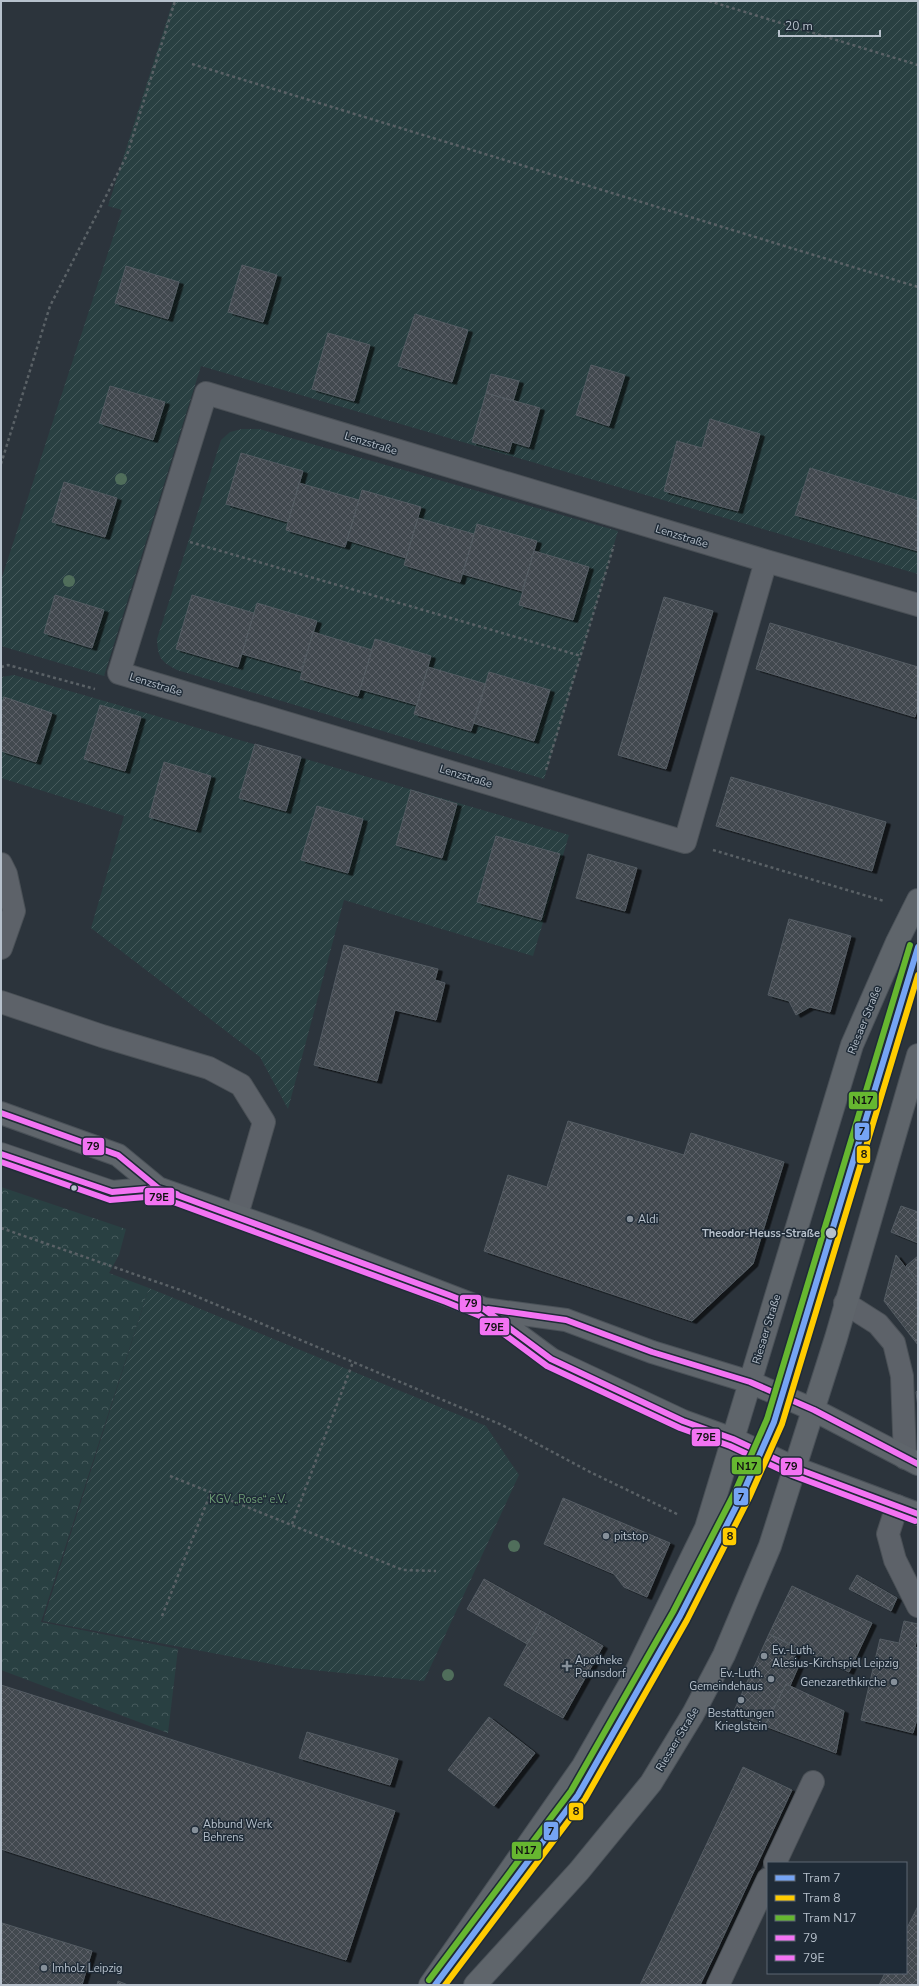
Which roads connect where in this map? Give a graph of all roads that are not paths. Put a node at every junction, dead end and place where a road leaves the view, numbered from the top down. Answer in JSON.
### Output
{"nodes":[{"id":1,"x":766,"y":562,"type":"junction"},
{"id":2,"x":918,"y":605,"type":"edge"},
{"id":3,"x":1,"y":864,"type":"edge"},
{"id":4,"x":915,"y":905,"type":"edge"},
{"id":5,"x":1,"y":948,"type":"edge"},
{"id":6,"x":1,"y":1002,"type":"edge"},
{"id":7,"x":918,"y":1055,"type":"edge"},
{"id":8,"x":1,"y":1113,"type":"edge"},
{"id":9,"x":1,"y":1154,"type":"edge"},
{"id":10,"x":158,"y":1188,"type":"junction"},
{"id":11,"x":237,"y":1216,"type":"junction"},
{"id":12,"x":845,"y":1303,"type":"junction"},
{"id":13,"x":484,"y":1309,"type":"junction"},
{"id":14,"x":910,"y":1370,"type":"edge"},
{"id":15,"x":750,"y":1382,"type":"junction"},
{"id":16,"x":814,"y":1410,"type":"junction"},
{"id":17,"x":733,"y":1439,"type":"junction"},
{"id":18,"x":912,"y":1461,"type":"edge"},
{"id":19,"x":795,"y":1468,"type":"junction"},
{"id":20,"x":897,"y":1506,"type":"junction"},
{"id":21,"x":918,"y":1514,"type":"edge"},
{"id":22,"x":918,"y":1606,"type":"edge"},
{"id":23,"x":814,"y":1782,"type":"dead end"},
{"id":24,"x":775,"y":1862,"type":"edge"},
{"id":25,"x":767,"y":1881,"type":"edge"},
{"id":26,"x":430,"y":1985,"type":"edge"},
{"id":27,"x":475,"y":1985,"type":"edge"},
{"id":28,"x":718,"y":1985,"type":"edge"}],
"edges":[{"from":1,"to":1,"type":"street","name":"Lenzstraße"},
{"from":1,"to":2,"type":"street","name":"Lenzstraße"},
{"from":3,"to":5,"type":"street"},
{"from":4,"to":15,"type":"main road","name":"Riesaer Straße"},
{"from":6,"to":11,"type":"street"},
{"from":7,"to":12,"type":"main road","name":"Riesaer Straße"},
{"from":8,"to":10,"type":"main road"},
{"from":9,"to":10,"type":"main road"},
{"from":10,"to":11,"type":"main road"},
{"from":11,"to":13,"type":"main road"},
{"from":12,"to":14,"type":"street"},
{"from":12,"to":16,"type":"main road","name":"Riesaer Straße"},
{"from":13,"to":15,"type":"main road"},
{"from":13,"to":17,"type":"main road"},
{"from":14,"to":18,"type":"street"},
{"from":15,"to":16,"type":"main road"},
{"from":15,"to":17,"type":"main road","name":"Riesaer Straße"},
{"from":16,"to":18,"type":"main road"},
{"from":16,"to":19,"type":"main road","name":"Riesaer Straße"},
{"from":17,"to":19,"type":"main road"},
{"from":17,"to":26,"type":"main road","name":"Riesaer Straße"},
{"from":19,"to":20,"type":"main road"},
{"from":19,"to":27,"type":"main road","name":"Riesaer Straße"},
{"from":20,"to":21,"type":"main road"},
{"from":20,"to":22,"type":"street"},
{"from":23,"to":24,"type":"street"},
{"from":25,"to":28,"type":"street"}]}
